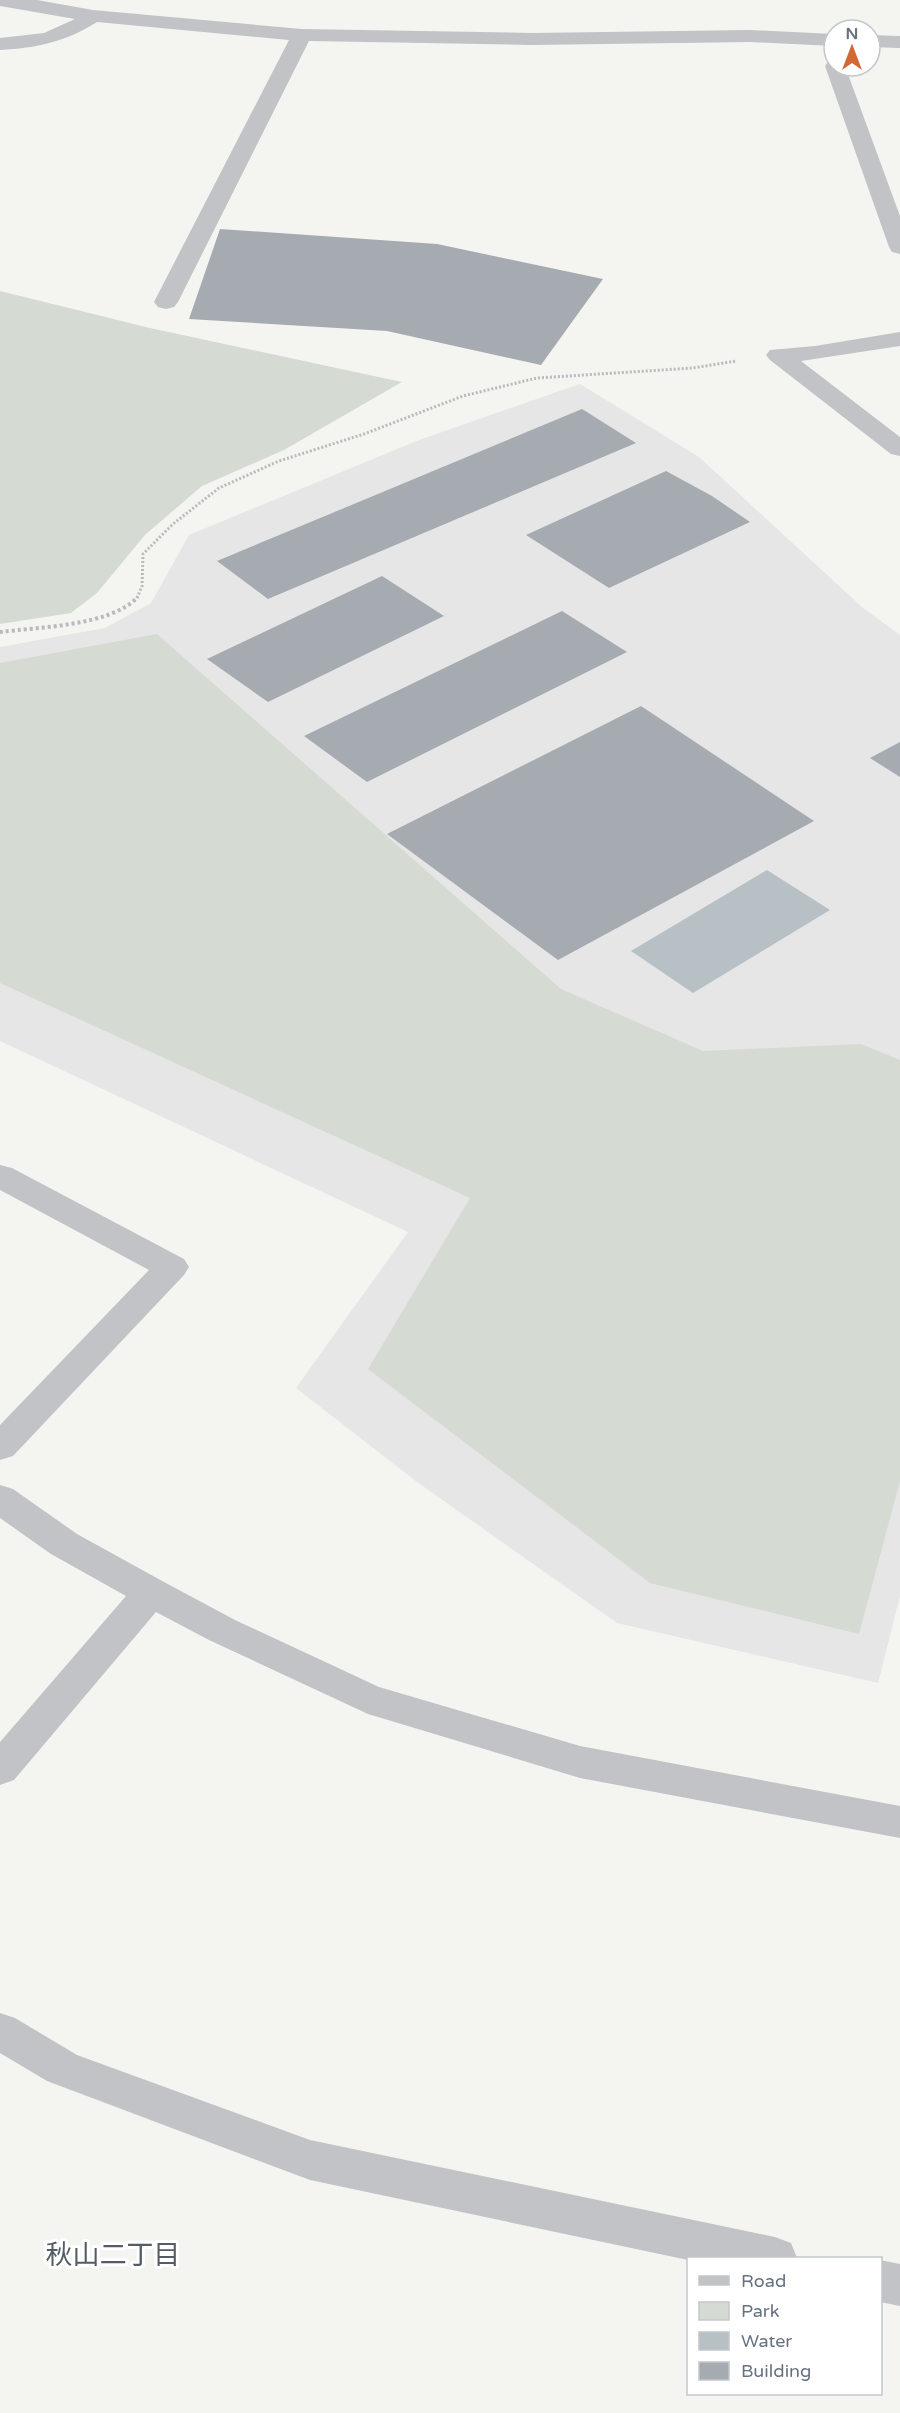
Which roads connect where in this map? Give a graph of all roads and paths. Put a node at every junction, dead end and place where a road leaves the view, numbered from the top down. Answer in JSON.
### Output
{"nodes":[{"id":1,"x":2,"y":0,"type":"edge"},
{"id":2,"x":93,"y":16,"type":"junction"},
{"id":3,"x":302,"y":35,"type":"junction"},
{"id":4,"x":822,"y":39,"type":"edge"},
{"id":5,"x":882,"y":41,"type":"edge"},
{"id":6,"x":900,"y":42,"type":"edge"},
{"id":7,"x":0,"y":44,"type":"edge"},
{"id":8,"x":840,"y":78,"type":"edge"},
{"id":9,"x":900,"y":247,"type":"edge"},
{"id":10,"x":166,"y":302,"type":"dead end"},
{"id":11,"x":900,"y":339,"type":"edge"},
{"id":12,"x":693,"y":368,"type":"dead end"},
{"id":13,"x":900,"y":449,"type":"edge"},
{"id":14,"x":0,"y":632,"type":"edge"},
{"id":15,"x":0,"y":1176,"type":"edge"},
{"id":16,"x":0,"y":1447,"type":"edge"},
{"id":17,"x":0,"y":1499,"type":"edge"},
{"id":18,"x":151,"y":1592,"type":"junction"},
{"id":19,"x":0,"y":1769,"type":"edge"},
{"id":20,"x":900,"y":1822,"type":"edge"},
{"id":21,"x":0,"y":2031,"type":"edge"},
{"id":22,"x":766,"y":2257,"type":"edge"},
{"id":23,"x":882,"y":2281,"type":"edge"},
{"id":24,"x":900,"y":2285,"type":"edge"}],
"edges":[{"from":1,"to":2,"type":"street"},
{"from":2,"to":3,"type":"street"},
{"from":2,"to":7,"type":"street"},
{"from":3,"to":4,"type":"street"},
{"from":3,"to":10,"type":"street"},
{"from":5,"to":6,"type":"street"},
{"from":8,"to":9,"type":"street"},
{"from":11,"to":13,"type":"street"},
{"from":12,"to":14,"type":"path"},
{"from":15,"to":16,"type":"street"},
{"from":17,"to":18,"type":"street"},
{"from":18,"to":19,"type":"street"},
{"from":18,"to":20,"type":"street"},
{"from":21,"to":22,"type":"street"},
{"from":23,"to":24,"type":"street"}]}
